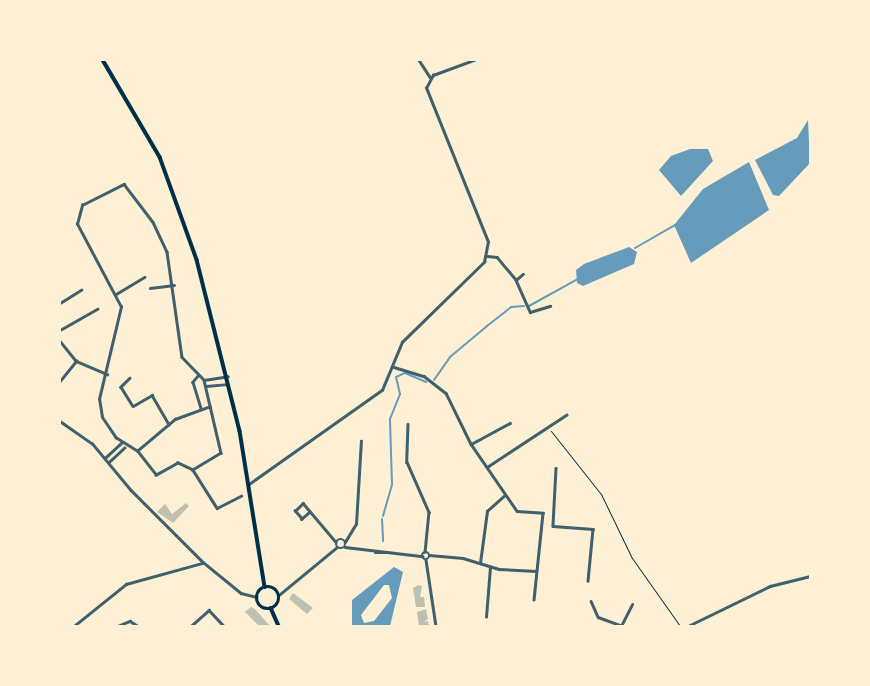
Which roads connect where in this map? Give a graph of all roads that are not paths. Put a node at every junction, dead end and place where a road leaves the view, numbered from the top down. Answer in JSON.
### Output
{"nodes":[{"id":1,"x":103,"y":60,"type":"edge"},
{"id":2,"x":419,"y":60,"type":"edge"},
{"id":3,"x":474,"y":60,"type":"edge"},
{"id":4,"x":430,"y":78,"type":"junction"},
{"id":5,"x":487,"y":256,"type":"junction"},
{"id":6,"x":523,"y":274,"type":"dead end"},
{"id":7,"x":144,"y":277,"type":"dead end"},
{"id":8,"x":516,"y":280,"type":"junction"},
{"id":9,"x":174,"y":285,"type":"junction"},
{"id":10,"x":150,"y":288,"type":"dead end"},
{"id":11,"x":81,"y":290,"type":"dead end"},
{"id":12,"x":116,"y":294,"type":"junction"},
{"id":13,"x":60,"y":303,"type":"edge"},
{"id":14,"x":550,"y":306,"type":"dead end"},
{"id":15,"x":97,"y":309,"type":"dead end"},
{"id":16,"x":60,"y":330,"type":"edge"},
{"id":17,"x":60,"y":341,"type":"edge"},
{"id":18,"x":76,"y":362,"type":"junction"},
{"id":19,"x":394,"y":367,"type":"junction"},
{"id":20,"x":107,"y":374,"type":"junction"},
{"id":21,"x":198,"y":375,"type":"junction"},
{"id":22,"x":228,"y":376,"type":"junction"},
{"id":23,"x":130,"y":378,"type":"dead end"},
{"id":24,"x":204,"y":380,"type":"junction"},
{"id":25,"x":60,"y":381,"type":"edge"},
{"id":26,"x":229,"y":383,"type":"junction"},
{"id":27,"x":206,"y":386,"type":"junction"},
{"id":28,"x":210,"y":406,"type":"junction"},
{"id":29,"x":201,"y":408,"type":"junction"},
{"id":30,"x":566,"y":415,"type":"dead end"},
{"id":31,"x":60,"y":421,"type":"edge"},
{"id":32,"x":510,"y":423,"type":"dead end"},
{"id":33,"x":408,"y":424,"type":"dead end"},
{"id":34,"x":169,"y":425,"type":"junction"},
{"id":35,"x":361,"y":441,"type":"dead end"},
{"id":36,"x":121,"y":443,"type":"junction"},
{"id":37,"x":471,"y":444,"type":"junction"},
{"id":38,"x":125,"y":447,"type":"junction"},
{"id":39,"x":137,"y":451,"type":"junction"},
{"id":40,"x":105,"y":458,"type":"junction"},
{"id":41,"x":109,"y":462,"type":"junction"},
{"id":42,"x":487,"y":467,"type":"junction"},
{"id":43,"x":556,"y":468,"type":"dead end"},
{"id":44,"x":193,"y":470,"type":"junction"},
{"id":45,"x":249,"y":484,"type":"junction"},
{"id":46,"x":506,"y":495,"type":"junction"},
{"id":47,"x":241,"y":496,"type":"dead end"},
{"id":48,"x":310,"y":512,"type":"junction"},
{"id":49,"x":543,"y":513,"type":"junction"},
{"id":50,"x":553,"y":514,"type":"junction"},
{"id":51,"x":542,"y":524,"type":"junction"},
{"id":52,"x":552,"y":526,"type":"junction"},
{"id":53,"x":336,"y":541,"type":"junction"},
{"id":54,"x":345,"y":542,"type":"junction"},
{"id":55,"x":337,"y":547,"type":"junction"},
{"id":56,"x":345,"y":547,"type":"junction"},
{"id":57,"x":423,"y":554,"type":"junction"},
{"id":58,"x":429,"y":555,"type":"junction"},
{"id":59,"x":426,"y":560,"type":"junction"},
{"id":60,"x":203,"y":562,"type":"junction"},
{"id":61,"x":480,"y":563,"type":"junction"},
{"id":62,"x":490,"y":567,"type":"junction"},
{"id":63,"x":536,"y":571,"type":"junction"},
{"id":64,"x":810,"y":576,"type":"edge"},
{"id":65,"x":588,"y":581,"type":"dead end"},
{"id":66,"x":265,"y":587,"type":"junction"},
{"id":67,"x":279,"y":595,"type":"junction"},
{"id":68,"x":257,"y":597,"type":"junction"},
{"id":69,"x":534,"y":600,"type":"dead end"},
{"id":70,"x":591,"y":601,"type":"dead end"},
{"id":71,"x":632,"y":604,"type":"dead end"},
{"id":72,"x":271,"y":608,"type":"junction"},
{"id":73,"x":486,"y":617,"type":"dead end"},
{"id":74,"x":76,"y":625,"type":"edge"},
{"id":75,"x":622,"y":625,"type":"edge"},
{"id":76,"x":82,"y":626,"type":"edge"},
{"id":77,"x":118,"y":626,"type":"edge"},
{"id":78,"x":138,"y":626,"type":"edge"},
{"id":79,"x":191,"y":626,"type":"edge"},
{"id":80,"x":224,"y":626,"type":"edge"},
{"id":81,"x":279,"y":626,"type":"edge"},
{"id":82,"x":436,"y":626,"type":"edge"},
{"id":83,"x":688,"y":626,"type":"edge"}],
"edges":[{"from":1,"to":22,"type":"main road"},
{"from":2,"to":4,"type":"street"},
{"from":3,"to":4,"type":"street"},
{"from":4,"to":5,"type":"street"},
{"from":5,"to":8,"type":"street"},
{"from":5,"to":19,"type":"street"},
{"from":6,"to":8,"type":"street"},
{"from":7,"to":12,"type":"street"},
{"from":8,"to":14,"type":"street"},
{"from":9,"to":10,"type":"street"},
{"from":9,"to":12,"type":"street"},
{"from":9,"to":21,"type":"street"},
{"from":11,"to":13,"type":"street"},
{"from":12,"to":20,"type":"street"},
{"from":15,"to":16,"type":"street"},
{"from":17,"to":18,"type":"street"},
{"from":18,"to":20,"type":"street"},
{"from":18,"to":25,"type":"street"},
{"from":19,"to":37,"type":"street"},
{"from":19,"to":45,"type":"street"},
{"from":20,"to":36,"type":"street"},
{"from":21,"to":24,"type":"street"},
{"from":21,"to":29,"type":"street"},
{"from":22,"to":24,"type":"street"},
{"from":22,"to":26,"type":"main road"},
{"from":23,"to":34,"type":"street"},
{"from":24,"to":27,"type":"street"},
{"from":26,"to":27,"type":"street"},
{"from":26,"to":45,"type":"main road"},
{"from":27,"to":28,"type":"street"},
{"from":28,"to":29,"type":"street"},
{"from":28,"to":44,"type":"street"},
{"from":29,"to":34,"type":"street"},
{"from":30,"to":42,"type":"street"},
{"from":31,"to":40,"type":"street"},
{"from":32,"to":37,"type":"street"},
{"from":33,"to":57,"type":"street"},
{"from":34,"to":39,"type":"street"},
{"from":35,"to":54,"type":"street"},
{"from":36,"to":38,"type":"street"},
{"from":36,"to":40,"type":"street"},
{"from":37,"to":42,"type":"street"},
{"from":38,"to":39,"type":"street"},
{"from":38,"to":41,"type":"street"},
{"from":39,"to":44,"type":"street"},
{"from":40,"to":41,"type":"street"},
{"from":41,"to":60,"type":"street"},
{"from":42,"to":46,"type":"street"},
{"from":43,"to":50,"type":"street"},
{"from":44,"to":47,"type":"street"},
{"from":45,"to":66,"type":"main road"},
{"from":46,"to":49,"type":"street"},
{"from":46,"to":61,"type":"street"},
{"from":48,"to":48,"type":"street"},
{"from":48,"to":53,"type":"street"},
{"from":49,"to":50,"type":"street"},
{"from":49,"to":51,"type":"street"},
{"from":50,"to":52,"type":"street"},
{"from":51,"to":52,"type":"street"},
{"from":51,"to":63,"type":"street"},
{"from":52,"to":65,"type":"street"},
{"from":53,"to":54,"type":"street"},
{"from":53,"to":55,"type":"street"},
{"from":54,"to":56,"type":"street"},
{"from":55,"to":56,"type":"street"},
{"from":55,"to":67,"type":"street"},
{"from":56,"to":57,"type":"street"},
{"from":57,"to":58,"type":"street"},
{"from":57,"to":59,"type":"street"},
{"from":58,"to":59,"type":"street"},
{"from":58,"to":61,"type":"street"},
{"from":59,"to":82,"type":"street"},
{"from":60,"to":68,"type":"street"},
{"from":60,"to":74,"type":"street"},
{"from":61,"to":62,"type":"street"},
{"from":62,"to":63,"type":"street"},
{"from":62,"to":73,"type":"street"},
{"from":63,"to":69,"type":"street"},
{"from":64,"to":83,"type":"street"},
{"from":66,"to":67,"type":"main road"},
{"from":66,"to":68,"type":"main road"},
{"from":67,"to":72,"type":"main road"},
{"from":68,"to":72,"type":"main road"},
{"from":70,"to":75,"type":"street"},
{"from":71,"to":75,"type":"street"},
{"from":72,"to":81,"type":"main road"},
{"from":74,"to":76,"type":"street"},
{"from":77,"to":78,"type":"street"},
{"from":79,"to":80,"type":"street"}]}
